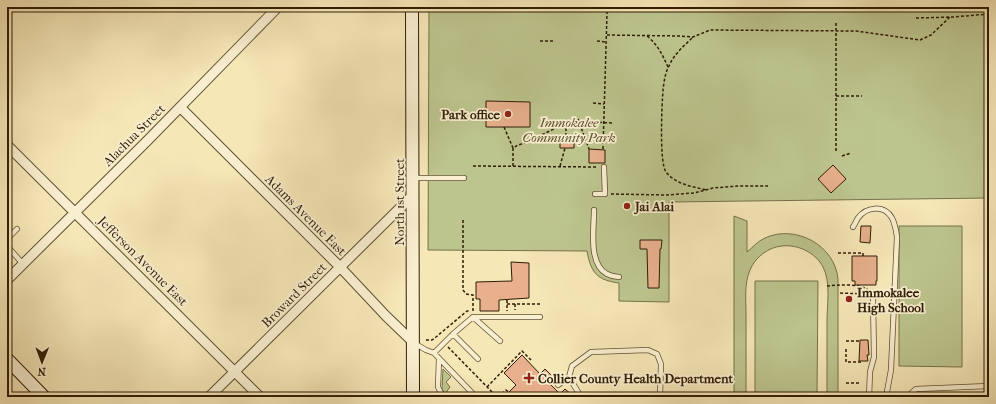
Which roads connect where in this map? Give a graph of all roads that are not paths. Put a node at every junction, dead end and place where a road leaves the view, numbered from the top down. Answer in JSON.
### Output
{"nodes":[{"id":1,"x":278,"y":7,"type":"edge"},
{"id":2,"x":412,"y":7,"type":"edge"},
{"id":3,"x":180,"y":107,"type":"junction"},
{"id":4,"x":7,"y":145,"type":"edge"},
{"id":5,"x":604,"y":167,"type":"road end"},
{"id":6,"x":413,"y":178,"type":"junction"},
{"id":7,"x":464,"y":178,"type":"dead end"},
{"id":8,"x":595,"y":194,"type":"dead end"},
{"id":9,"x":413,"y":195,"type":"junction"},
{"id":10,"x":594,"y":210,"type":"dead end"},
{"id":11,"x":75,"y":212,"type":"junction"},
{"id":12,"x":853,"y":227,"type":"dead end"},
{"id":13,"x":17,"y":229,"type":"dead end"},
{"id":14,"x":7,"y":239,"type":"edge"},
{"id":15,"x":7,"y":246,"type":"edge"},
{"id":16,"x":23,"y":264,"type":"junction"},
{"id":17,"x":340,"y":268,"type":"junction"},
{"id":18,"x":619,"y":278,"type":"dead end"},
{"id":19,"x":7,"y":280,"type":"edge"},
{"id":20,"x":874,"y":297,"type":"dead end"},
{"id":21,"x":473,"y":317,"type":"junction"},
{"id":22,"x":540,"y":317,"type":"dead end"},
{"id":23,"x":453,"y":334,"type":"junction"},
{"id":24,"x":500,"y":341,"type":"dead end"},
{"id":25,"x":413,"y":342,"type":"junction"},
{"id":26,"x":434,"y":353,"type":"junction"},
{"id":27,"x":440,"y":358,"type":"junction"},
{"id":28,"x":7,"y":359,"type":"edge"},
{"id":29,"x":478,"y":359,"type":"dead end"},
{"id":30,"x":235,"y":372,"type":"junction"},
{"id":31,"x":569,"y":377,"type":"junction"},
{"id":32,"x":558,"y":385,"type":"dead end"},
{"id":33,"x":989,"y":386,"type":"edge"},
{"id":34,"x":44,"y":397,"type":"edge"},
{"id":35,"x":209,"y":397,"type":"edge"},
{"id":36,"x":260,"y":397,"type":"edge"},
{"id":37,"x":413,"y":397,"type":"edge"},
{"id":38,"x":443,"y":397,"type":"edge"},
{"id":39,"x":476,"y":397,"type":"edge"},
{"id":40,"x":581,"y":397,"type":"edge"},
{"id":41,"x":660,"y":397,"type":"edge"},
{"id":42,"x":869,"y":397,"type":"edge"},
{"id":43,"x":886,"y":397,"type":"edge"},
{"id":44,"x":908,"y":397,"type":"edge"}],
"edges":[{"from":1,"to":3,"type":"street","name":"Alachua Street"},
{"from":2,"to":6,"type":"street","name":"North 1st Street"},
{"from":3,"to":11,"type":"street","name":"Alachua Street"},
{"from":3,"to":17,"type":"street","name":"Adams Avenue East"},
{"from":4,"to":11,"type":"street","name":"Jefferson Avenue East"},
{"from":5,"to":8,"type":"lane"},
{"from":6,"to":7,"type":"lane"},
{"from":6,"to":9,"type":"street","name":"North 1st Street"},
{"from":9,"to":17,"type":"street","name":"Broward Street"},
{"from":9,"to":25,"type":"street","name":"North 1st Street"},
{"from":10,"to":18,"type":"lane"},
{"from":11,"to":16,"type":"street","name":"Alachua Street"},
{"from":11,"to":30,"type":"street","name":"Jefferson Avenue East"},
{"from":12,"to":43,"type":"lane"},
{"from":13,"to":14,"type":"lane"},
{"from":15,"to":16,"type":"lane"},
{"from":16,"to":19,"type":"street","name":"Alachua Street"},
{"from":17,"to":25,"type":"street","name":"Adams Avenue East"},
{"from":17,"to":30,"type":"street","name":"Broward Street"},
{"from":20,"to":42,"type":"lane"},
{"from":21,"to":22,"type":"lane"},
{"from":21,"to":23,"type":"lane"},
{"from":21,"to":24,"type":"lane"},
{"from":23,"to":26,"type":"lane"},
{"from":23,"to":29,"type":"lane"},
{"from":25,"to":26,"type":"lane"},
{"from":25,"to":37,"type":"street","name":"North 1st Street"},
{"from":26,"to":27,"type":"lane"},
{"from":27,"to":38,"type":"lane"},
{"from":27,"to":39,"type":"lane"},
{"from":28,"to":34,"type":"street"},
{"from":30,"to":35,"type":"street","name":"Broward Street"},
{"from":30,"to":36,"type":"street","name":"Jefferson Avenue East"},
{"from":31,"to":32,"type":"lane"},
{"from":31,"to":40,"type":"lane"},
{"from":31,"to":41,"type":"lane"},
{"from":33,"to":44,"type":"lane"}]}
